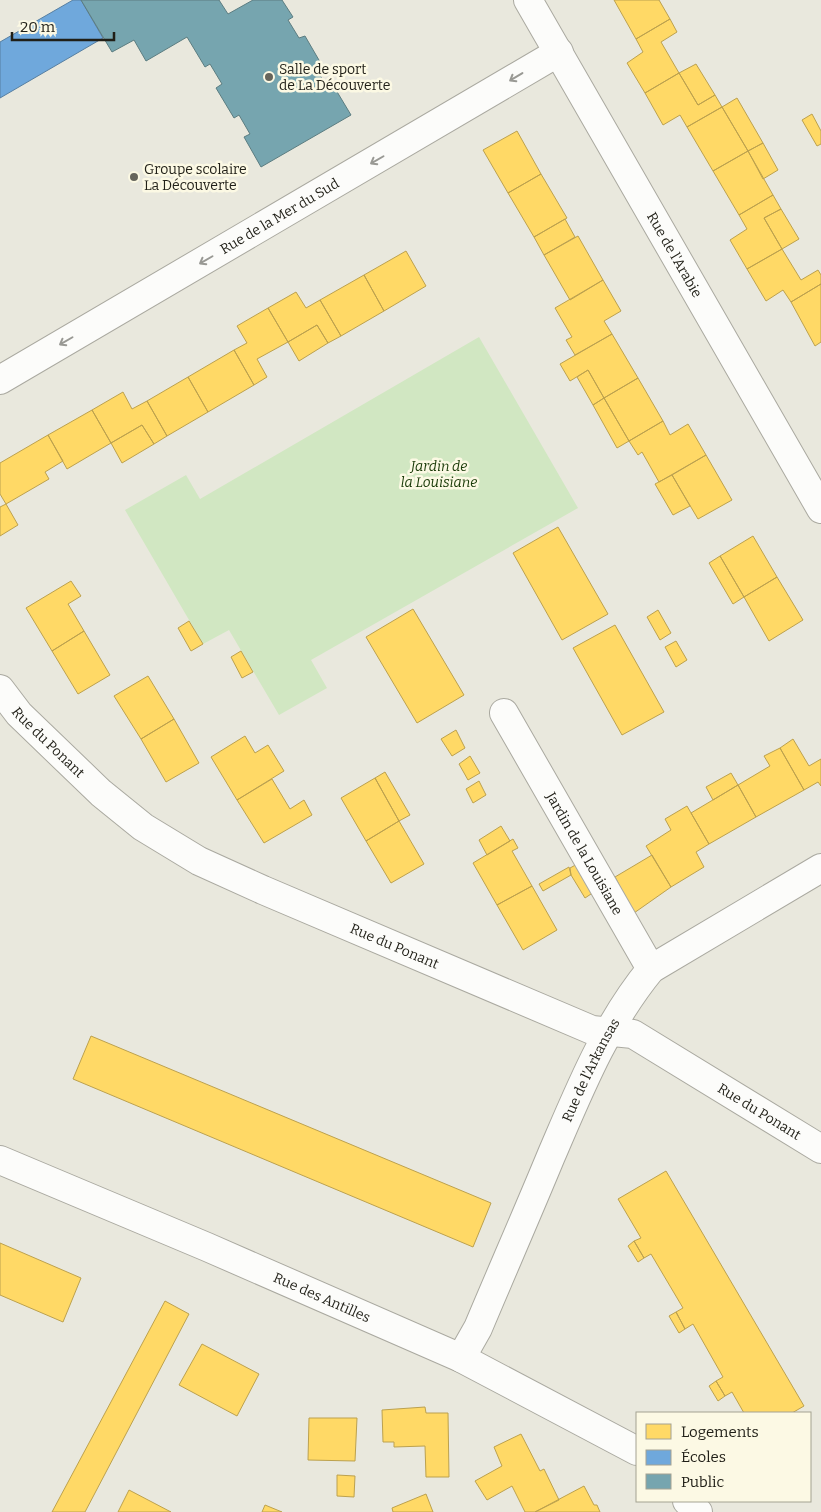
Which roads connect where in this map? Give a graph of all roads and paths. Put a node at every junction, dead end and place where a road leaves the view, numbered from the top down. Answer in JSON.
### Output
{"nodes":[{"id":1,"x":528,"y":0,"type":"edge"},
{"id":2,"x":558,"y":52,"type":"junction"},
{"id":3,"x":0,"y":380,"type":"edge"},
{"id":4,"x":821,"y":509,"type":"edge"},
{"id":5,"x":0,"y":689,"type":"edge"},
{"id":6,"x":504,"y":713,"type":"dead end"},
{"id":7,"x":821,"y":868,"type":"edge"},
{"id":8,"x":651,"y":969,"type":"junction"},
{"id":9,"x":608,"y":1031,"type":"junction"},
{"id":10,"x":821,"y":1149,"type":"edge"},
{"id":11,"x":0,"y":1160,"type":"edge"},
{"id":12,"x":461,"y":1358,"type":"junction"},
{"id":13,"x":636,"y":1450,"type":"edge"},
{"id":14,"x":688,"y":1502,"type":"edge"},
{"id":15,"x":698,"y":1512,"type":"edge"}],
"edges":[{"from":1,"to":2,"type":"street","name":"Rue de l'Arabie"},
{"from":2,"to":3,"type":"street","name":"Rue de la Mer du Sud","one_way":true},
{"from":2,"to":4,"type":"street","name":"Rue de l'Arabie"},
{"from":5,"to":9,"type":"street","name":"Rue du Ponant"},
{"from":6,"to":8,"type":"street","name":"Jardin de la Louisiane"},
{"from":7,"to":8,"type":"street","name":"Rue de l'Arkansas"},
{"from":8,"to":9,"type":"street","name":"Rue de l'Arkansas"},
{"from":9,"to":10,"type":"street","name":"Rue du Ponant"},
{"from":9,"to":12,"type":"street","name":"Rue de l'Arkansas"},
{"from":11,"to":12,"type":"street","name":"Rue des Antilles"},
{"from":12,"to":13,"type":"street","name":"Rue des Antilles"},
{"from":14,"to":15,"type":"street"}]}
